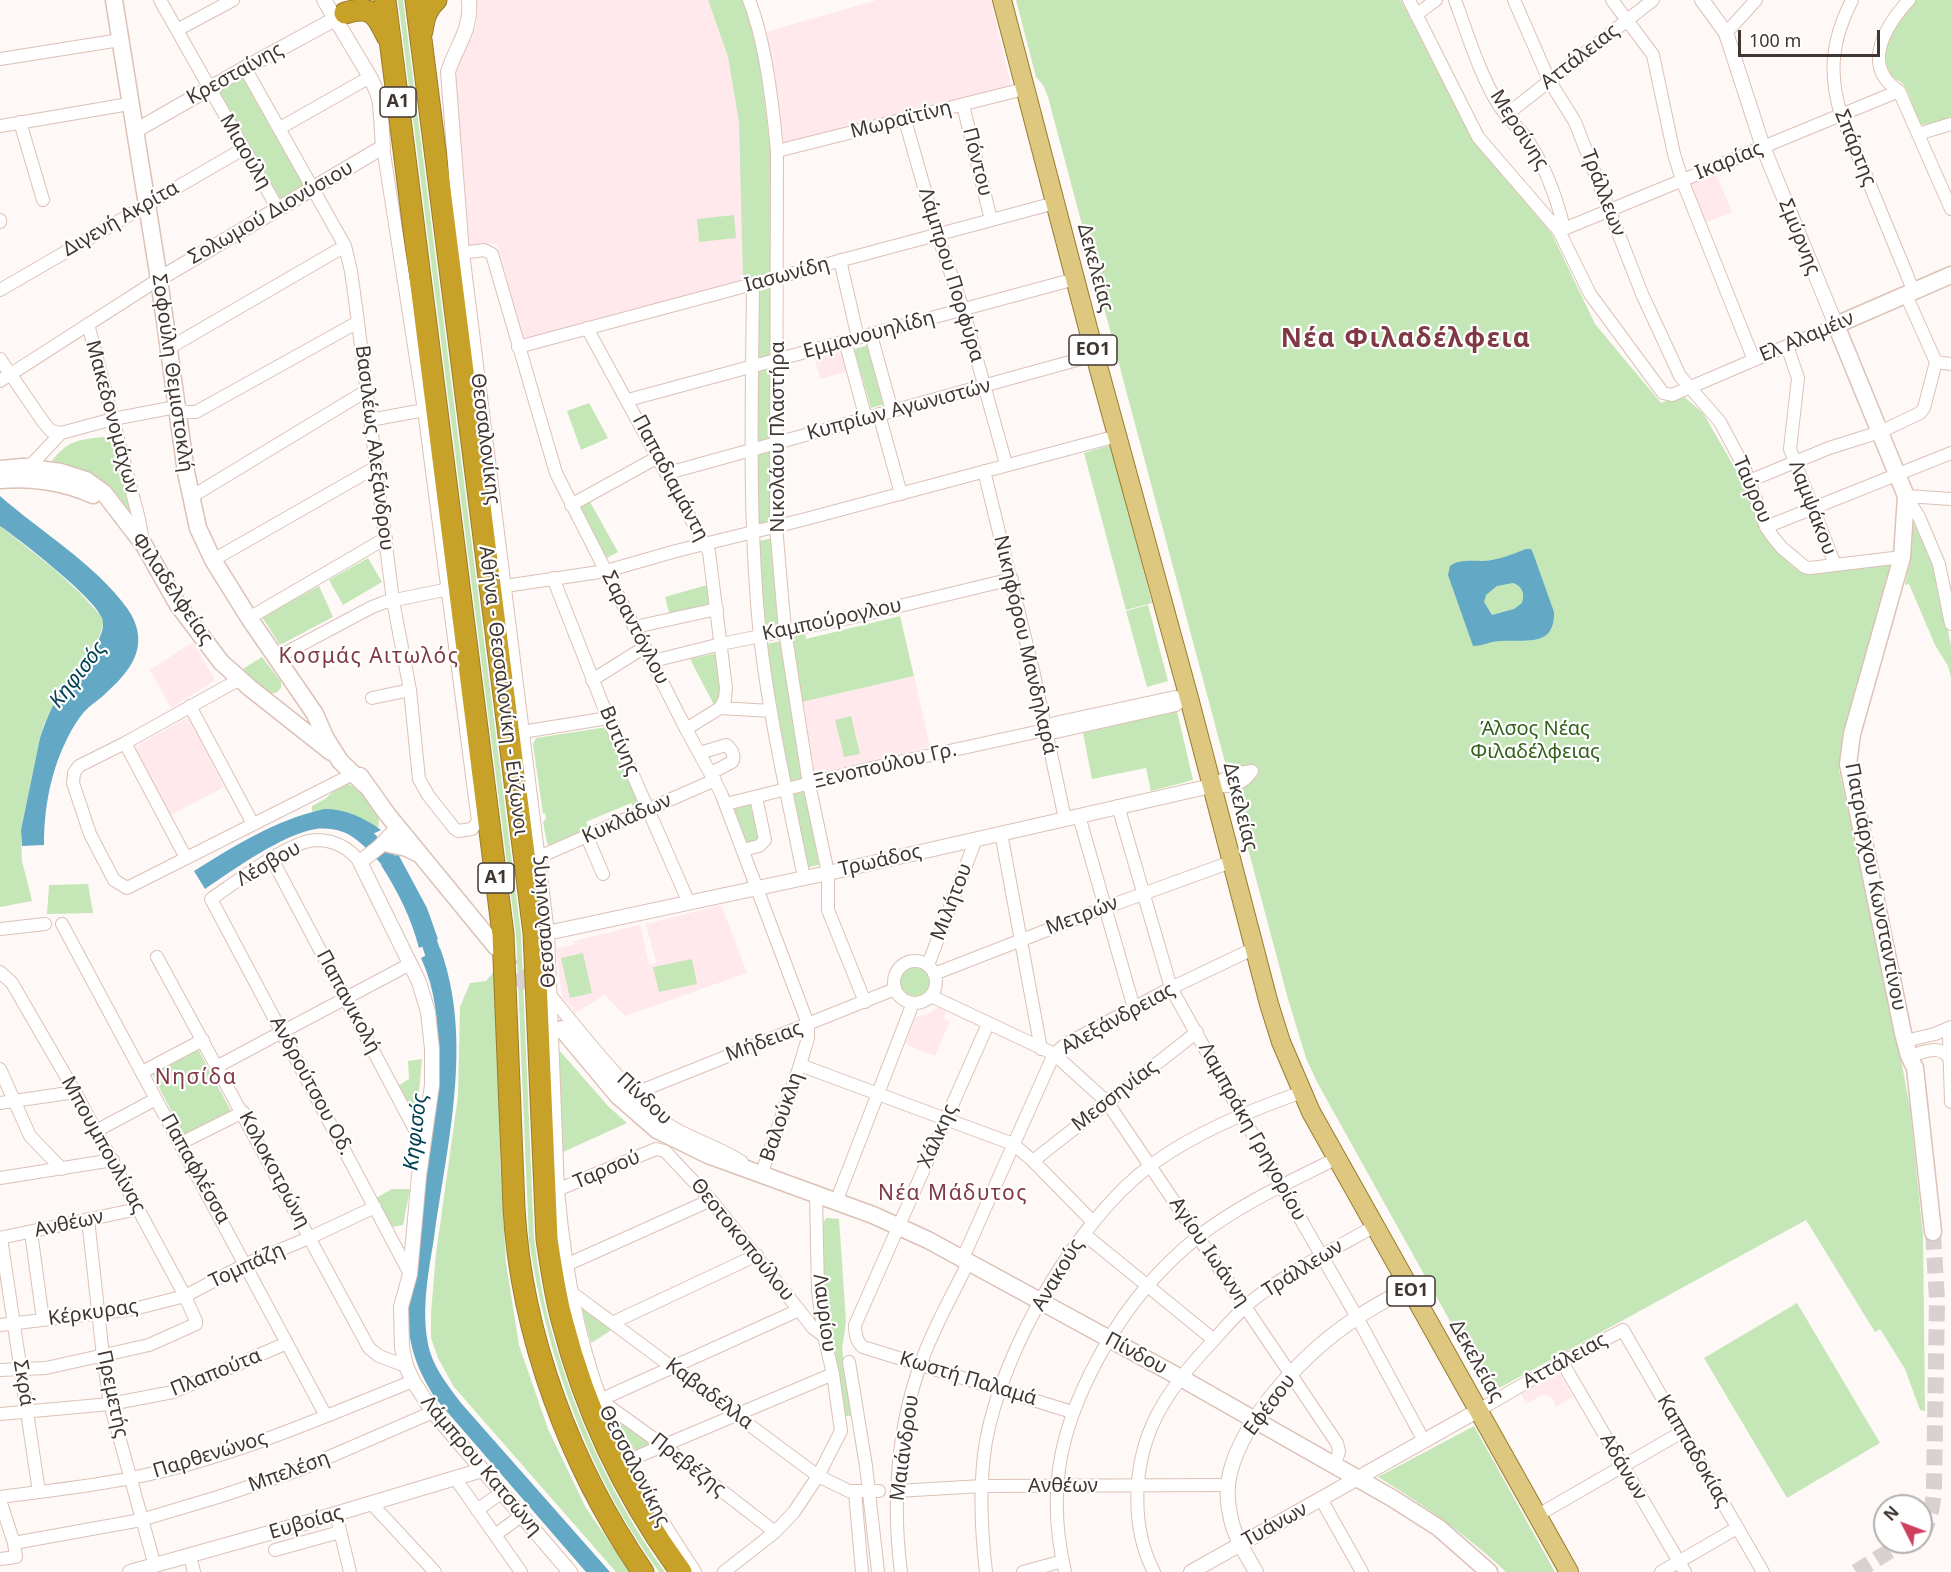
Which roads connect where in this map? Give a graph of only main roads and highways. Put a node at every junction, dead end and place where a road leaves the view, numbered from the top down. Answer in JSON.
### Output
{"nodes":[{"id":1,"x":114,"y":0,"type":"edge"},
{"id":2,"x":385,"y":0,"type":"edge"},
{"id":3,"x":416,"y":0,"type":"edge"},
{"id":4,"x":436,"y":0,"type":"edge"},
{"id":5,"x":1002,"y":0,"type":"edge"},
{"id":6,"x":347,"y":11,"type":"edge"},
{"id":7,"x":421,"y":40,"type":"junction"},
{"id":8,"x":390,"y":42,"type":"junction"},
{"id":9,"x":1951,"y":275,"type":"edge"},
{"id":10,"x":1836,"y":325,"type":"joint"},
{"id":11,"x":1897,"y":475,"type":"joint"},
{"id":12,"x":1,"y":476,"type":"edge"},
{"id":13,"x":115,"y":507,"type":"junction"},
{"id":14,"x":294,"y":683,"type":"junction"},
{"id":15,"x":306,"y":699,"type":"junction"},
{"id":16,"x":270,"y":704,"type":"junction"},
{"id":17,"x":315,"y":714,"type":"junction"},
{"id":18,"x":284,"y":716,"type":"junction"},
{"id":19,"x":340,"y":761,"type":"junction"},
{"id":20,"x":359,"y":779,"type":"junction"},
{"id":21,"x":542,"y":887,"type":"road end"},
{"id":22,"x":541,"y":933,"type":"junction"},
{"id":23,"x":496,"y":947,"type":"tunnel mouth"},
{"id":24,"x":562,"y":1029,"type":"dead end"},
{"id":25,"x":1930,"y":1232,"type":"tunnel mouth"},
{"id":26,"x":668,"y":1554,"type":"junction"},
{"id":27,"x":643,"y":1572,"type":"edge"},
{"id":28,"x":681,"y":1572,"type":"edge"},
{"id":29,"x":687,"y":1572,"type":"edge"},
{"id":30,"x":1490,"y":1572,"type":"edge"},
{"id":31,"x":1569,"y":1572,"type":"edge"}],
"edges":[{"from":1,"to":14,"type":"main road","name":"Σοφούλη Θεμιστοκλή"},
{"from":2,"to":8,"type":"highway","name":"Αθήνα - Θεσσαλονίκη - Εύζωνοι","number":"Α1"},
{"from":3,"to":7,"type":"highway","name":"Αθήνα - Θεσσαλονίκη - Εύζωνοι","number":"Α1"},
{"from":4,"to":7,"type":"highway"},
{"from":5,"to":31,"type":"main road","name":"Δεκελείας","number":"ΕΟ1"},
{"from":6,"to":8,"type":"highway"},
{"from":7,"to":22,"type":"highway","name":"Αθήνα - Θεσσαλονίκη - Εύζωνοι","number":"Α1"},
{"from":8,"to":27,"type":"highway","name":"Αθήνα - Θεσσαλονίκη - Εύζωνοι","number":"Α1"},
{"from":9,"to":10,"type":"main road","name":"Ελ Αλαμέιν"},
{"from":10,"to":11,"type":"main road","name":"Σμύρνης"},
{"from":11,"to":25,"type":"main road","name":"Πατριάρχου Κωνσταντίνου"},
{"from":12,"to":13,"type":"main road","name":"Φιλαδελφείας"},
{"from":12,"to":13,"type":"main road","name":"Φιλαδελφείας"},
{"from":13,"to":16,"type":"main road","name":"Φιλαδελφείας"},
{"from":14,"to":15,"type":"main road","name":"Σοφούλη Θεμιστοκλή"},
{"from":14,"to":16,"type":"main road"},
{"from":15,"to":17,"type":"main road","name":"Σοφούλη Θεμιστοκλή"},
{"from":15,"to":18,"type":"main road"},
{"from":16,"to":18,"type":"main road","name":"Φιλαδελφείας"},
{"from":17,"to":19,"type":"main road","name":"Σοφούλη Θεμιστοκλή"},
{"from":17,"to":20,"type":"main road","name":"Σοφούλη Θεμιστοκλή"},
{"from":18,"to":19,"type":"main road","name":"Φιλαδελφείας"},
{"from":19,"to":20,"type":"main road","name":"Σοφούλη Θεμιστοκλή"},
{"from":20,"to":23,"type":"main road"},
{"from":21,"to":22,"type":"highway"},
{"from":22,"to":26,"type":"highway","name":"Αθήνα - Θεσσαλονίκη - Εύζωνοι","number":"Α1"},
{"from":24,"to":30,"type":"main road","name":"Πίνδου"},
{"from":26,"to":28,"type":"highway","name":"Αθήνα - Θεσσαλονίκη - Εύζωνοι","number":"Α1"},
{"from":26,"to":29,"type":"highway"}]}
